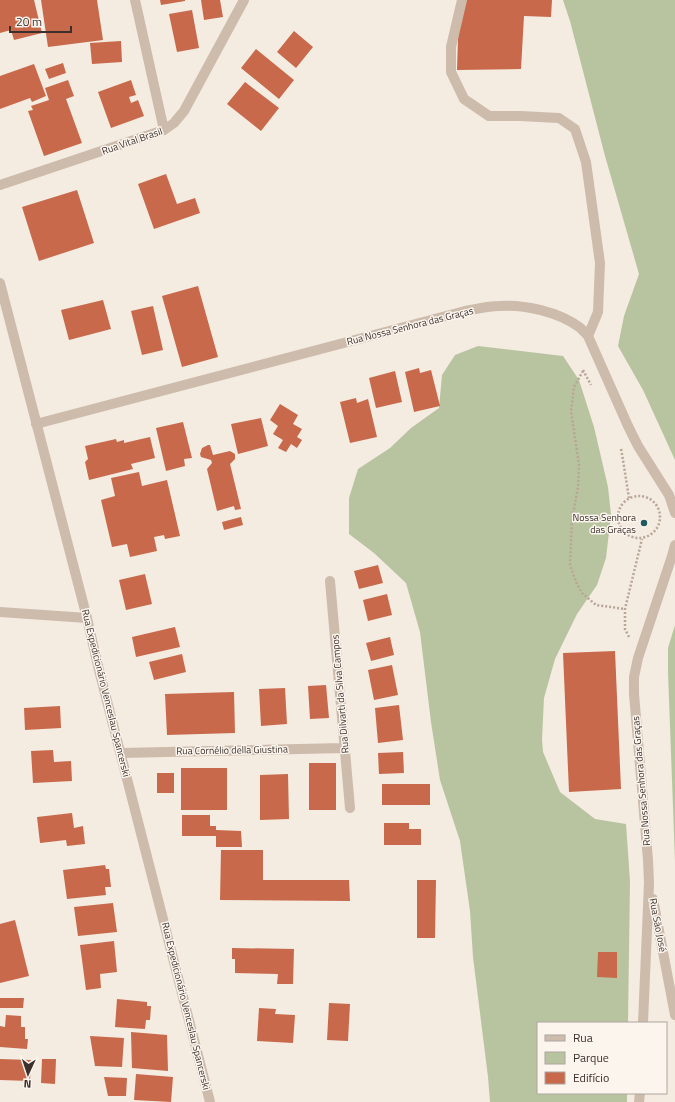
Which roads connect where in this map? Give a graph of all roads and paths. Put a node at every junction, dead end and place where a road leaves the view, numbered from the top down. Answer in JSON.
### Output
{"nodes":[{"id":1,"x":135,"y":0,"type":"edge"},
{"id":2,"x":244,"y":0,"type":"edge"},
{"id":3,"x":462,"y":0,"type":"edge"},
{"id":4,"x":164,"y":130,"type":"junction"},
{"id":5,"x":0,"y":185,"type":"edge"},
{"id":6,"x":0,"y":283,"type":"edge"},
{"id":7,"x":588,"y":336,"type":"junction"},
{"id":8,"x":583,"y":371,"type":"dead end"},
{"id":9,"x":36,"y":424,"type":"junction"},
{"id":10,"x":675,"y":513,"type":"edge"},
{"id":11,"x":642,"y":539,"type":"junction"},
{"id":12,"x":675,"y":545,"type":"edge"},
{"id":13,"x":330,"y":581,"type":"dead end"},
{"id":14,"x":625,"y":609,"type":"junction"},
{"id":15,"x":0,"y":612,"type":"edge"},
{"id":16,"x":87,"y":618,"type":"junction"},
{"id":17,"x":638,"y":658,"type":"junction"},
{"id":18,"x":344,"y":748,"type":"junction"},
{"id":19,"x":121,"y":753,"type":"junction"},
{"id":20,"x":350,"y":808,"type":"dead end"},
{"id":21,"x":649,"y":882,"type":"junction"},
{"id":22,"x":675,"y":1015,"type":"edge"},
{"id":23,"x":643,"y":1022,"type":"edge"},
{"id":24,"x":210,"y":1102,"type":"edge"}],
"edges":[{"from":1,"to":4,"type":"street"},
{"from":2,"to":4,"type":"street","name":"Rua Vital Brasil"},
{"from":3,"to":7,"type":"street"},
{"from":4,"to":5,"type":"street","name":"Rua Vital Brasil"},
{"from":6,"to":9,"type":"street","name":"Rua Expedicionário Venceslau Spancerski"},
{"from":7,"to":9,"type":"street","name":"Rua Nossa Senhora das Graças"},
{"from":7,"to":10,"type":"street","name":"Rua Nossa Senhora das Graças"},
{"from":8,"to":14,"type":"path"},
{"from":9,"to":16,"type":"street","name":"Rua Expedicionário Venceslau Spancerski"},
{"from":11,"to":11,"type":"path"},
{"from":11,"to":14,"type":"path"},
{"from":12,"to":17,"type":"street","name":"Rua Nossa Senhora das Graças"},
{"from":13,"to":18,"type":"street","name":"Rua Dilvarti da Silva Campos"},
{"from":14,"to":17,"type":"path"},
{"from":15,"to":16,"type":"street"},
{"from":16,"to":19,"type":"street","name":"Rua Expedicionário Venceslau Spancerski"},
{"from":17,"to":21,"type":"street","name":"Rua Nossa Senhora das Graças"},
{"from":18,"to":19,"type":"street","name":"Rua Cornélio della Giustina"},
{"from":18,"to":20,"type":"street","name":"Rua Dilvarti da Silva Campos"},
{"from":19,"to":24,"type":"street","name":"Rua Expedicionário Venceslau Spancerski"},
{"from":21,"to":22,"type":"street","name":"Rua São José"},
{"from":21,"to":23,"type":"street","name":"Rua Nossa Senhora das Graças"}]}
